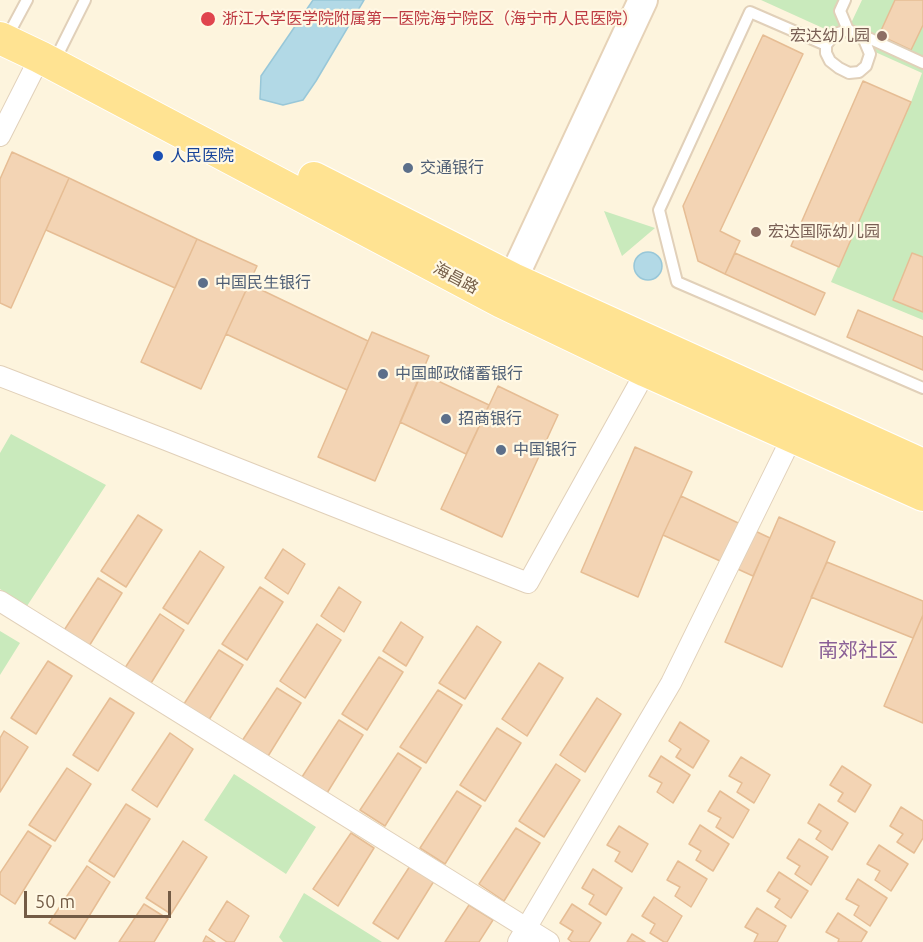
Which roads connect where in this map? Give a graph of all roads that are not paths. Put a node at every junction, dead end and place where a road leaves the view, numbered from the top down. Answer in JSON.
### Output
{"nodes":[{"id":1,"x":85,"y":0,"type":"edge"},
{"id":2,"x":643,"y":0,"type":"edge"},
{"id":3,"x":845,"y":0,"type":"edge"},
{"id":4,"x":10,"y":21,"type":"edge"},
{"id":5,"x":848,"y":30,"type":"junction"},
{"id":6,"x":862,"y":35,"type":"junction"},
{"id":7,"x":826,"y":45,"type":"junction"},
{"id":8,"x":50,"y":54,"type":"junction"},
{"id":9,"x":923,"y":63,"type":"edge"},
{"id":10,"x":1,"y":131,"type":"edge"},
{"id":11,"x":508,"y":290,"type":"junction"},
{"id":12,"x":646,"y":371,"type":"junction"},
{"id":13,"x":0,"y":376,"type":"edge"},
{"id":14,"x":923,"y":388,"type":"edge"},
{"id":15,"x":799,"y":424,"type":"junction"},
{"id":16,"x":923,"y":465,"type":"edge"},
{"id":17,"x":923,"y":495,"type":"edge"},
{"id":18,"x":0,"y":602,"type":"edge"},
{"id":19,"x":522,"y":935,"type":"edge"},
{"id":20,"x":549,"y":942,"type":"edge"}],
"edges":[{"from":1,"to":8,"type":"lane"},
{"from":2,"to":11,"type":"street"},
{"from":3,"to":5,"type":"lane"},
{"from":4,"to":8,"type":"main road","name":"海昌路"},
{"from":5,"to":6,"type":"lane"},
{"from":5,"to":7,"type":"lane"},
{"from":6,"to":7,"type":"lane"},
{"from":6,"to":9,"type":"lane"},
{"from":7,"to":14,"type":"lane"},
{"from":8,"to":10,"type":"street"},
{"from":8,"to":11,"type":"main road","name":"海昌路"},
{"from":11,"to":12,"type":"main road","name":"海昌路"},
{"from":11,"to":15,"type":"main road","name":"海昌路"},
{"from":12,"to":13,"type":"street"},
{"from":12,"to":15,"type":"main road","name":"海昌路"},
{"from":15,"to":16,"type":"main road","name":"海昌路"},
{"from":15,"to":17,"type":"main road","name":"海昌路"},
{"from":15,"to":19,"type":"street"},
{"from":18,"to":19,"type":"street"},
{"from":19,"to":20,"type":"street"}]}
